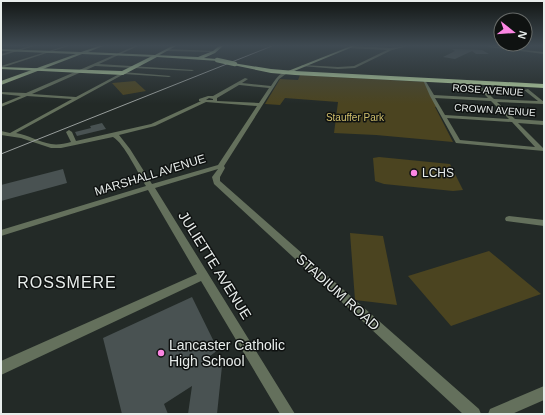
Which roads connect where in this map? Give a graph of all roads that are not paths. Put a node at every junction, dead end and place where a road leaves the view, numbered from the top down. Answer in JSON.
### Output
{"nodes":[{"id":1,"x":50,"y":65,"type":"edge"},
{"id":2,"x":95,"y":65,"type":"edge"},
{"id":3,"x":97,"y":65,"type":"edge"},
{"id":4,"x":138,"y":65,"type":"edge"},
{"id":5,"x":243,"y":65,"type":"edge"},
{"id":6,"x":359,"y":65,"type":"edge"},
{"id":7,"x":303,"y":66,"type":"joint"},
{"id":8,"x":135,"y":67,"type":"junction"},
{"id":9,"x":1,"y":68,"type":"edge"},
{"id":10,"x":38,"y":70,"type":"junction"},
{"id":11,"x":192,"y":70,"type":"dead end"},
{"id":12,"x":79,"y":72,"type":"junction"},
{"id":13,"x":123,"y":73,"type":"junction"},
{"id":14,"x":285,"y":73,"type":"junction"},
{"id":15,"x":169,"y":76,"type":"dead end"},
{"id":16,"x":246,"y":79,"type":"dead end"},
{"id":17,"x":424,"y":81,"type":"junction"},
{"id":18,"x":1,"y":83,"type":"edge"},
{"id":19,"x":476,"y":83,"type":"junction"},
{"id":20,"x":240,"y":84,"type":"junction"},
{"id":21,"x":544,"y":86,"type":"edge"},
{"id":22,"x":272,"y":87,"type":"junction"},
{"id":23,"x":506,"y":87,"type":"junction"},
{"id":24,"x":526,"y":90,"type":"junction"},
{"id":25,"x":544,"y":92,"type":"edge"},
{"id":26,"x":1,"y":93,"type":"edge"},
{"id":27,"x":26,"y":95,"type":"junction"},
{"id":28,"x":432,"y":96,"type":"junction"},
{"id":29,"x":77,"y":98,"type":"junction"},
{"id":30,"x":214,"y":99,"type":"junction"},
{"id":31,"x":492,"y":100,"type":"junction"},
{"id":32,"x":543,"y":104,"type":"edge"},
{"id":33,"x":260,"y":105,"type":"junction"},
{"id":34,"x":1,"y":106,"type":"edge"},
{"id":35,"x":444,"y":116,"type":"junction"},
{"id":36,"x":513,"y":120,"type":"junction"},
{"id":37,"x":544,"y":123,"type":"edge"},
{"id":38,"x":69,"y":132,"type":"dead end"},
{"id":39,"x":1,"y":134,"type":"edge"},
{"id":40,"x":11,"y":134,"type":"junction"},
{"id":41,"x":114,"y":135,"type":"junction"},
{"id":42,"x":74,"y":143,"type":"junction"},
{"id":43,"x":542,"y":151,"type":"edge"},
{"id":44,"x":220,"y":166,"type":"junction"},
{"id":45,"x":149,"y":188,"type":"junction"},
{"id":46,"x":508,"y":220,"type":"dead end"},
{"id":47,"x":544,"y":224,"type":"edge"},
{"id":48,"x":1,"y":233,"type":"edge"},
{"id":49,"x":204,"y":275,"type":"junction"},
{"id":50,"x":1,"y":368,"type":"edge"},
{"id":51,"x":544,"y":394,"type":"edge"},
{"id":52,"x":288,"y":414,"type":"edge"},
{"id":53,"x":474,"y":414,"type":"edge"},
{"id":54,"x":495,"y":414,"type":"edge"}],
"edges":[{"from":1,"to":10,"type":"main road"},
{"from":2,"to":12,"type":"street"},
{"from":3,"to":8,"type":"street"},
{"from":4,"to":8,"type":"highway"},
{"from":5,"to":14,"type":"highway","bridge":true},
{"from":6,"to":7,"type":"street"},
{"from":7,"to":14,"type":"main road"},
{"from":8,"to":11,"type":"street"},
{"from":8,"to":13,"type":"highway"},
{"from":9,"to":10,"type":"highway"},
{"from":10,"to":12,"type":"highway"},
{"from":10,"to":18,"type":"main road"},
{"from":12,"to":13,"type":"highway"},
{"from":12,"to":27,"type":"street"},
{"from":13,"to":15,"type":"street"},
{"from":13,"to":29,"type":"street"},
{"from":14,"to":17,"type":"highway"},
{"from":14,"to":22,"type":"street","name":"MARSHALL AVENUE"},
{"from":16,"to":20,"type":"street"},
{"from":17,"to":19,"type":"highway"},
{"from":17,"to":28,"type":"street"},
{"from":19,"to":23,"type":"highway"},
{"from":19,"to":31,"type":"street"},
{"from":20,"to":22,"type":"street"},
{"from":20,"to":30,"type":"street"},
{"from":21,"to":23,"type":"highway"},
{"from":22,"to":33,"type":"street","name":"MARSHALL AVENUE"},
{"from":23,"to":24,"type":"highway"},
{"from":24,"to":25,"type":"highway"},
{"from":24,"to":32,"type":"street"},
{"from":26,"to":27,"type":"street"},
{"from":27,"to":29,"type":"street"},
{"from":27,"to":34,"type":"street"},
{"from":28,"to":31,"type":"street","name":"ROSE AVENUE"},
{"from":28,"to":35,"type":"street"},
{"from":29,"to":40,"type":"street"},
{"from":30,"to":33,"type":"street"},
{"from":30,"to":41,"type":"street"},
{"from":31,"to":32,"type":"street","name":"ROSE AVENUE"},
{"from":31,"to":36,"type":"street"},
{"from":33,"to":44,"type":"street","name":"MARSHALL AVENUE"},
{"from":35,"to":36,"type":"street","name":"CROWN AVENUE"},
{"from":35,"to":43,"type":"street"},
{"from":36,"to":37,"type":"street","name":"CROWN AVENUE"},
{"from":36,"to":43,"type":"street"},
{"from":38,"to":42,"type":"street"},
{"from":39,"to":40,"type":"street"},
{"from":40,"to":42,"type":"street"},
{"from":41,"to":42,"type":"street"},
{"from":41,"to":45,"type":"street","name":"JULIETTE AVENUE"},
{"from":44,"to":45,"type":"street","name":"MARSHALL AVENUE"},
{"from":44,"to":53,"type":"street","name":"STADIUM ROAD"},
{"from":45,"to":48,"type":"street","name":"MARSHALL AVENUE"},
{"from":45,"to":49,"type":"street","name":"JULIETTE AVENUE"},
{"from":46,"to":47,"type":"street"},
{"from":49,"to":50,"type":"street"},
{"from":49,"to":52,"type":"street","name":"JULIETTE AVENUE"},
{"from":51,"to":54,"type":"street"}]}
